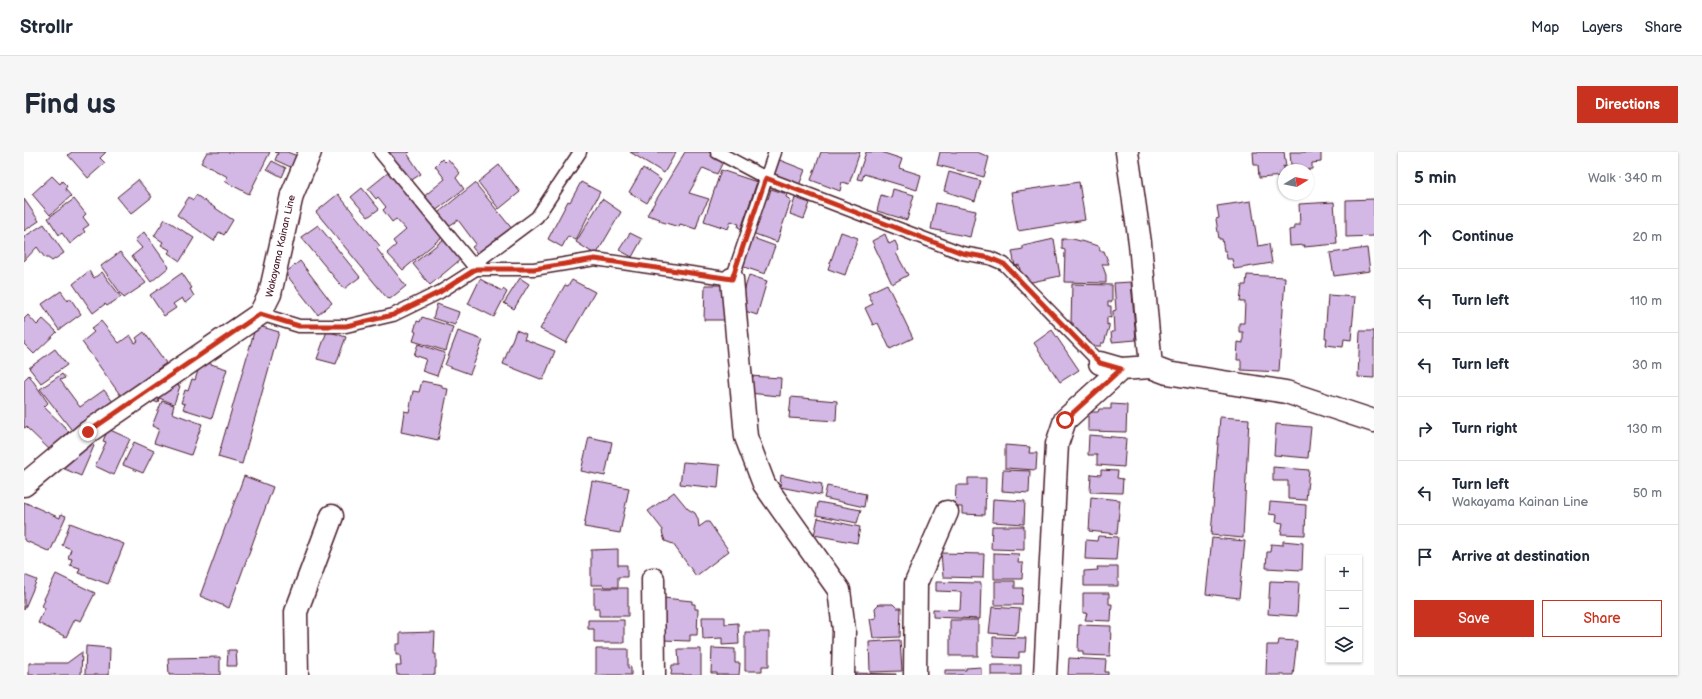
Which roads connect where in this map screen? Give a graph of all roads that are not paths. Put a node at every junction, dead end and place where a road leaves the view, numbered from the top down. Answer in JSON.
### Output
{"nodes":[{"id":1,"x":310,"y":152,"type":"edge"},
{"id":2,"x":380,"y":152,"type":"edge"},
{"id":3,"x":580,"y":152,"type":"edge"},
{"id":4,"x":717,"y":152,"type":"edge"},
{"id":5,"x":775,"y":152,"type":"edge"},
{"id":6,"x":1127,"y":152,"type":"edge"},
{"id":7,"x":766,"y":178,"type":"junction"},
{"id":8,"x":476,"y":269,"type":"junction"},
{"id":9,"x":732,"y":279,"type":"junction"},
{"id":10,"x":260,"y":314,"type":"junction"},
{"id":11,"x":1100,"y":363,"type":"joint"},
{"id":12,"x":1151,"y":367,"type":"junction"},
{"id":13,"x":1121,"y":369,"type":"junction"},
{"id":14,"x":1374,"y":421,"type":"edge"},
{"id":15,"x":24,"y":484,"type":"edge"},
{"id":16,"x":947,"y":512,"type":"dead end"},
{"id":17,"x":332,"y":516,"type":"dead end"},
{"id":18,"x":653,"y":579,"type":"dead end"},
{"id":19,"x":297,"y":675,"type":"edge"},
{"id":20,"x":654,"y":675,"type":"edge"},
{"id":21,"x":843,"y":675,"type":"edge"},
{"id":22,"x":915,"y":675,"type":"edge"},
{"id":23,"x":1045,"y":675,"type":"edge"}],
"edges":[{"from":1,"to":10,"type":"street","name":"Wakayama Kainan Line"},
{"from":2,"to":8,"type":"lane"},
{"from":3,"to":8,"type":"lane"},
{"from":4,"to":7,"type":"lane"},
{"from":5,"to":7,"type":"lane"},
{"from":6,"to":12,"type":"street"},
{"from":7,"to":9,"type":"lane"},
{"from":7,"to":11,"type":"lane"},
{"from":8,"to":9,"type":"lane"},
{"from":8,"to":10,"type":"lane"},
{"from":9,"to":21,"type":"street"},
{"from":10,"to":15,"type":"street","name":"Wakayama Kainan Line"},
{"from":11,"to":13,"type":"street"},
{"from":12,"to":13,"type":"street"},
{"from":12,"to":14,"type":"street"},
{"from":13,"to":23,"type":"street"},
{"from":16,"to":22,"type":"street"},
{"from":17,"to":19,"type":"street"},
{"from":18,"to":20,"type":"street"}]}
